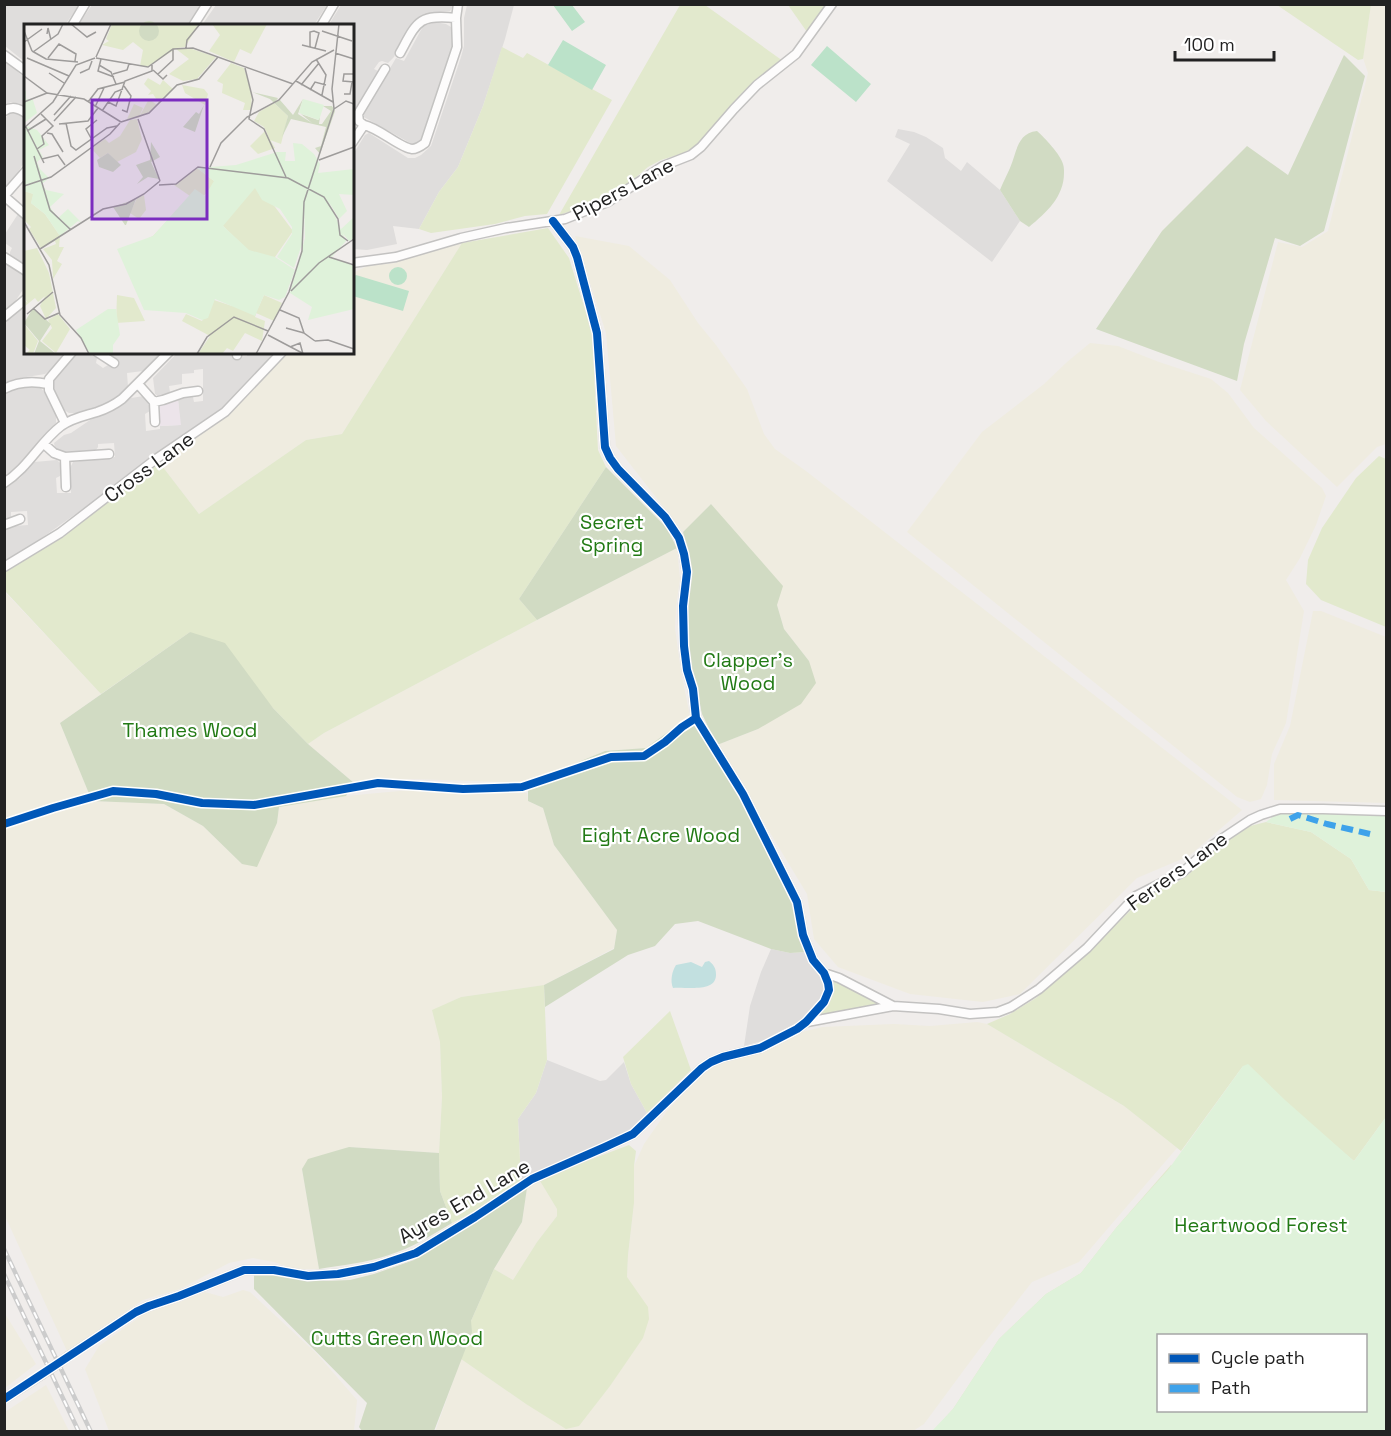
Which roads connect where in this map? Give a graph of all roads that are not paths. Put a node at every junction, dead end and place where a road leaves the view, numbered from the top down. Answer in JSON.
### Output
{"nodes":[{"id":1,"x":85,"y":4,"type":"edge"},
{"id":2,"x":207,"y":4,"type":"edge"},
{"id":3,"x":334,"y":4,"type":"edge"},
{"id":4,"x":458,"y":4,"type":"edge"},
{"id":5,"x":832,"y":4,"type":"edge"},
{"id":6,"x":456,"y":18,"type":"junction"},
{"id":7,"x":73,"y":24,"type":"edge"},
{"id":8,"x":194,"y":24,"type":"edge"},
{"id":9,"x":322,"y":24,"type":"edge"},
{"id":10,"x":400,"y":53,"type":"dead end"},
{"id":11,"x":4,"y":55,"type":"edge"},
{"id":12,"x":385,"y":69,"type":"dead end"},
{"id":13,"x":24,"y":70,"type":"edge"},
{"id":14,"x":4,"y":111,"type":"edge"},
{"id":15,"x":24,"y":112,"type":"edge"},
{"id":16,"x":364,"y":125,"type":"junction"},
{"id":17,"x":354,"y":140,"type":"edge"},
{"id":18,"x":24,"y":173,"type":"edge"},
{"id":19,"x":4,"y":196,"type":"edge"},
{"id":20,"x":24,"y":213,"type":"edge"},
{"id":21,"x":553,"y":221,"type":"junction"},
{"id":22,"x":5,"y":253,"type":"edge"},
{"id":23,"x":354,"y":263,"type":"edge"},
{"id":24,"x":24,"y":269,"type":"edge"},
{"id":25,"x":24,"y":300,"type":"edge"},
{"id":26,"x":4,"y":317,"type":"edge"},
{"id":27,"x":70,"y":354,"type":"edge"},
{"id":28,"x":100,"y":354,"type":"edge"},
{"id":29,"x":168,"y":354,"type":"edge"},
{"id":30,"x":280,"y":354,"type":"edge"},
{"id":31,"x":114,"y":363,"type":"dead end"},
{"id":32,"x":48,"y":384,"type":"junction"},
{"id":33,"x":138,"y":384,"type":"junction"},
{"id":34,"x":4,"y":388,"type":"edge"},
{"id":35,"x":198,"y":392,"type":"dead end"},
{"id":36,"x":154,"y":402,"type":"junction"},
{"id":37,"x":155,"y":422,"type":"dead end"},
{"id":38,"x":65,"y":423,"type":"junction"},
{"id":39,"x":44,"y":444,"type":"junction"},
{"id":40,"x":109,"y":453,"type":"dead end"},
{"id":41,"x":65,"y":457,"type":"junction"},
{"id":42,"x":4,"y":483,"type":"edge"},
{"id":43,"x":66,"y":487,"type":"dead end"},
{"id":44,"x":20,"y":519,"type":"dead end"},
{"id":45,"x":4,"y":525,"type":"edge"},
{"id":46,"x":4,"y":567,"type":"edge"},
{"id":47,"x":1386,"y":811,"type":"edge"},
{"id":48,"x":824,"y":973,"type":"junction"},
{"id":49,"x":893,"y":1006,"type":"junction"},
{"id":50,"x":806,"y":1022,"type":"junction"},
{"id":51,"x":4,"y":1399,"type":"edge"}],
"edges":[{"from":1,"to":7,"type":"street"},
{"from":2,"to":8,"type":"street"},
{"from":3,"to":9,"type":"street"},
{"from":4,"to":6,"type":"street"},
{"from":5,"to":21,"type":"street","name":"Pipers Lane"},
{"from":6,"to":10,"type":"street"},
{"from":6,"to":16,"type":"street"},
{"from":11,"to":13,"type":"street"},
{"from":12,"to":16,"type":"street"},
{"from":14,"to":15,"type":"street"},
{"from":16,"to":17,"type":"street"},
{"from":18,"to":19,"type":"street"},
{"from":19,"to":20,"type":"street"},
{"from":21,"to":23,"type":"street","name":"Pipers Lane"},
{"from":21,"to":48,"type":"street"},
{"from":22,"to":24,"type":"street"},
{"from":25,"to":26,"type":"street"},
{"from":27,"to":32,"type":"street"},
{"from":28,"to":31,"type":"street"},
{"from":29,"to":33,"type":"street"},
{"from":30,"to":46,"type":"street","name":"Cross Lane"},
{"from":32,"to":34,"type":"street"},
{"from":32,"to":38,"type":"street"},
{"from":33,"to":36,"type":"street"},
{"from":33,"to":38,"type":"street"},
{"from":35,"to":36,"type":"street"},
{"from":36,"to":37,"type":"street"},
{"from":38,"to":39,"type":"street"},
{"from":39,"to":41,"type":"street"},
{"from":39,"to":42,"type":"street"},
{"from":40,"to":41,"type":"street"},
{"from":41,"to":43,"type":"street"},
{"from":44,"to":45,"type":"street"},
{"from":47,"to":49,"type":"street","name":"Ferrers Lane"},
{"from":48,"to":49,"type":"street","name":"Ferrers Lane"},
{"from":48,"to":50,"type":"street","name":"Ayres End Lane"},
{"from":49,"to":50,"type":"street","name":"Ferrers Lane"},
{"from":50,"to":51,"type":"street","name":"Ayres End Lane","bridge":true}]}
